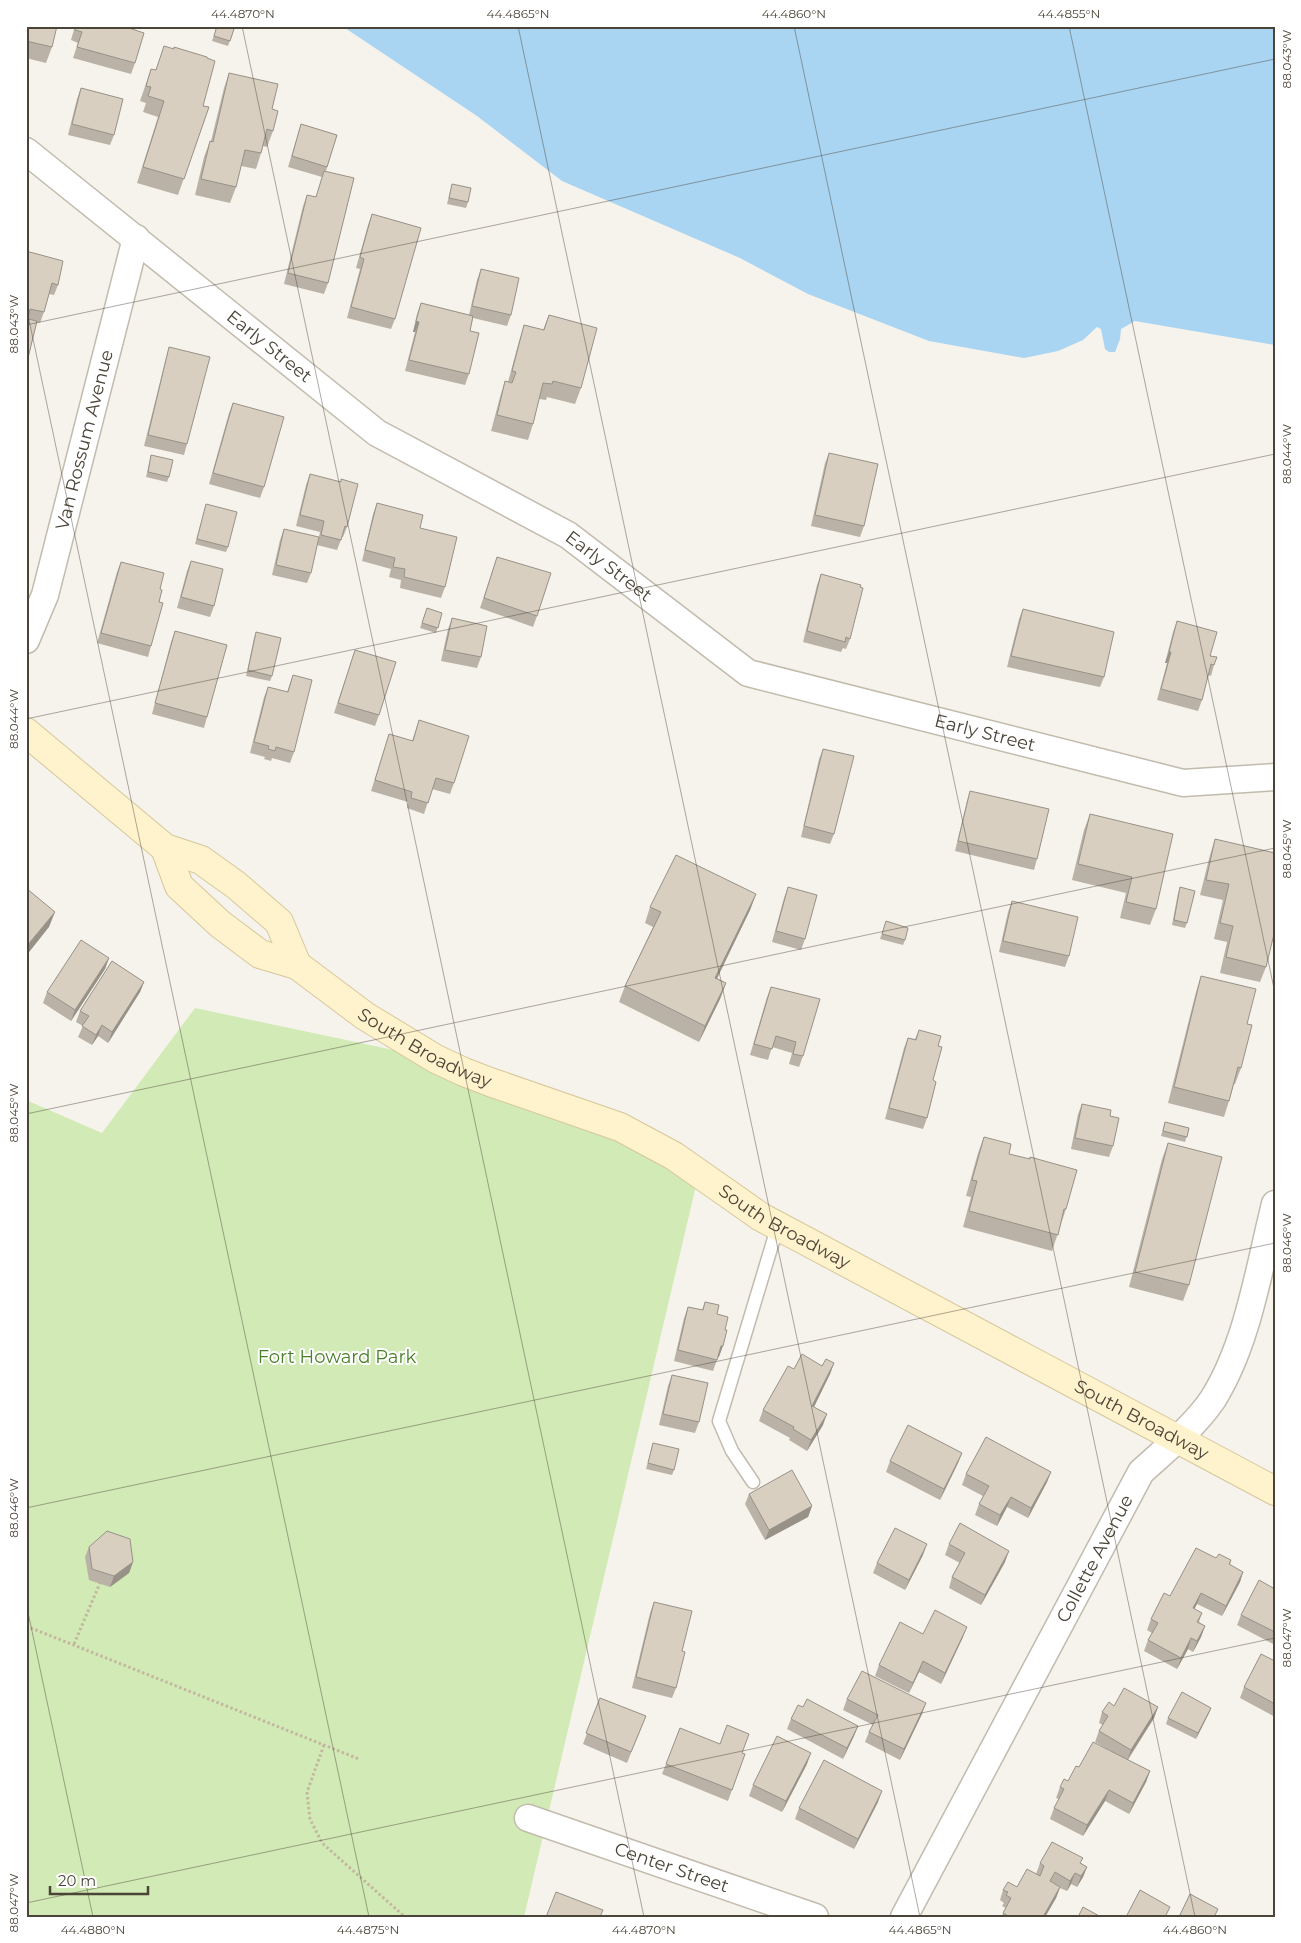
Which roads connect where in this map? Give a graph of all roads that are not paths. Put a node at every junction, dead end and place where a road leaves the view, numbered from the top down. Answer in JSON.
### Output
{"nodes":[{"id":1,"x":26,"y":151,"type":"edge"},
{"id":2,"x":136,"y":238,"type":"junction"},
{"id":3,"x":26,"y":640,"type":"edge"},
{"id":4,"x":26,"y":732,"type":"edge"},
{"id":5,"x":1275,"y":778,"type":"edge"},
{"id":6,"x":165,"y":848,"type":"junction"},
{"id":7,"x":297,"y":965,"type":"junction"},
{"id":8,"x":1275,"y":1204,"type":"edge"},
{"id":9,"x":778,"y":1226,"type":"junction"},
{"id":10,"x":1177,"y":1440,"type":"junction"},
{"id":11,"x":753,"y":1482,"type":"dead end"},
{"id":12,"x":1275,"y":1491,"type":"edge"},
{"id":13,"x":528,"y":1818,"type":"dead end"},
{"id":14,"x":815,"y":1917,"type":"edge"},
{"id":15,"x":904,"y":1917,"type":"edge"}],
"edges":[{"from":1,"to":2,"type":"street","name":"Early Street"},
{"from":2,"to":3,"type":"street","name":"Van Rossum Avenue"},
{"from":2,"to":5,"type":"street","name":"Early Street"},
{"from":4,"to":6,"type":"street","name":"South Broadway"},
{"from":6,"to":7,"type":"street","name":"South Broadway"},
{"from":6,"to":7,"type":"street","name":"South Broadway"},
{"from":7,"to":9,"type":"street","name":"South Broadway"},
{"from":8,"to":10,"type":"street","name":"Collette Avenue"},
{"from":9,"to":10,"type":"street","name":"South Broadway"},
{"from":9,"to":11,"type":"lane"},
{"from":10,"to":12,"type":"street","name":"South Broadway"},
{"from":10,"to":15,"type":"street","name":"Collette Avenue"},
{"from":13,"to":14,"type":"street","name":"Center Street"}]}
